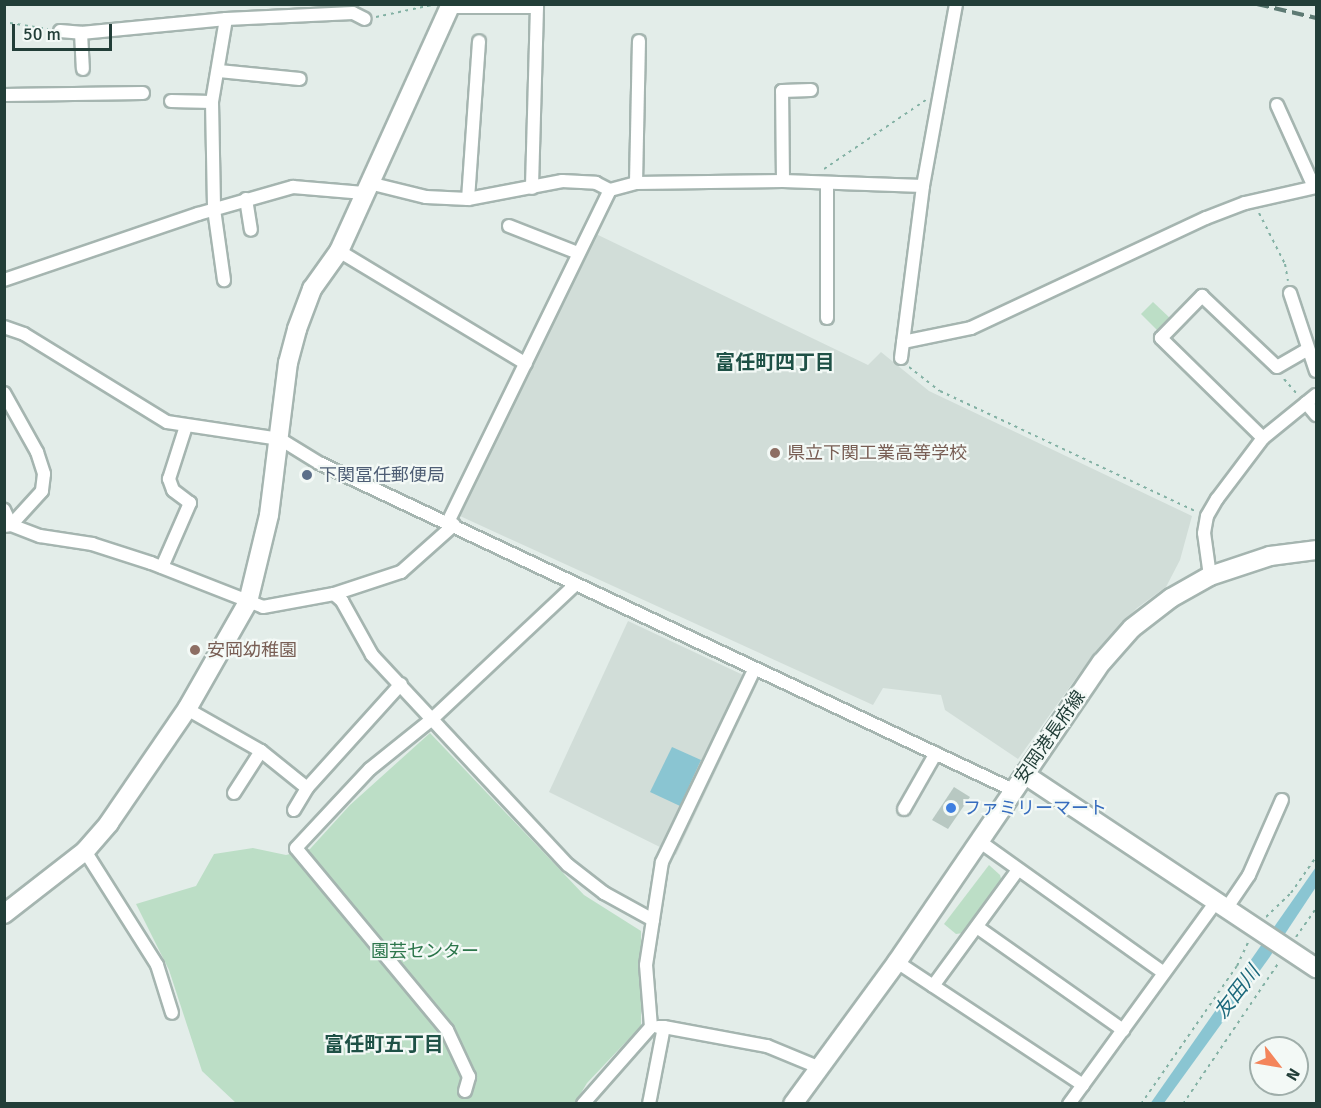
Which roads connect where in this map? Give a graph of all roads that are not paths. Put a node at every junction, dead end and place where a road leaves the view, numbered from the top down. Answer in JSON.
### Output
{"nodes":[{"id":1,"x":956,"y":4,"type":"edge"},
{"id":2,"x":451,"y":5,"type":"edge"},
{"id":3,"x":226,"y":19,"type":"junction"},
{"id":4,"x":365,"y":19,"type":"road end"},
{"id":5,"x":60,"y":31,"type":"road end"},
{"id":6,"x":81,"y":33,"type":"junction"},
{"id":7,"x":479,"y":41,"type":"dead end"},
{"id":8,"x":639,"y":41,"type":"dead end"},
{"id":9,"x":83,"y":69,"type":"dead end"},
{"id":10,"x":219,"y":71,"type":"junction"},
{"id":11,"x":300,"y":79,"type":"dead end"},
{"id":12,"x":811,"y":90,"type":"dead end"},
{"id":13,"x":4,"y":95,"type":"edge"},
{"id":14,"x":135,"y":96,"type":"dead end"},
{"id":15,"x":171,"y":101,"type":"dead end"},
{"id":16,"x":212,"y":102,"type":"junction"},
{"id":17,"x":1277,"y":105,"type":"dead end"},
{"id":18,"x":783,"y":181,"type":"junction"},
{"id":19,"x":636,"y":183,"type":"junction"},
{"id":20,"x":827,"y":184,"type":"junction"},
{"id":21,"x":923,"y":186,"type":"junction"},
{"id":22,"x":1315,"y":187,"type":"edge"},
{"id":23,"x":366,"y":188,"type":"junction"},
{"id":24,"x":532,"y":188,"type":"junction"},
{"id":25,"x":610,"y":190,"type":"junction"},
{"id":26,"x":246,"y":199,"type":"junction"},
{"id":27,"x":468,"y":199,"type":"junction"},
{"id":28,"x":214,"y":209,"type":"junction"},
{"id":29,"x":509,"y":226,"type":"dead end"},
{"id":30,"x":250,"y":230,"type":"dead end"},
{"id":31,"x":339,"y":251,"type":"junction"},
{"id":32,"x":579,"y":253,"type":"junction"},
{"id":33,"x":4,"y":280,"type":"edge"},
{"id":34,"x":224,"y":280,"type":"dead end"},
{"id":35,"x":1290,"y":293,"type":"road end"},
{"id":36,"x":828,"y":318,"type":"dead end"},
{"id":37,"x":4,"y":327,"type":"edge"},
{"id":38,"x":903,"y":342,"type":"junction"},
{"id":39,"x":1307,"y":351,"type":"junction"},
{"id":40,"x":901,"y":358,"type":"road end"},
{"id":41,"x":526,"y":364,"type":"junction"},
{"id":42,"x":1317,"y":371,"type":"edge"},
{"id":43,"x":4,"y":393,"type":"edge"},
{"id":44,"x":1317,"y":395,"type":"edge"},
{"id":45,"x":1306,"y":404,"type":"junction"},
{"id":46,"x":1317,"y":415,"type":"edge"},
{"id":47,"x":186,"y":426,"type":"junction"},
{"id":48,"x":1263,"y":438,"type":"junction"},
{"id":49,"x":280,"y":439,"type":"junction"},
{"id":50,"x":4,"y":510,"type":"edge"},
{"id":51,"x":451,"y":524,"type":"junction"},
{"id":52,"x":8,"y":525,"type":"edge"},
{"id":53,"x":1317,"y":550,"type":"edge"},
{"id":54,"x":162,"y":567,"type":"junction"},
{"id":55,"x":1210,"y":576,"type":"junction"},
{"id":56,"x":575,"y":585,"type":"junction"},
{"id":57,"x":334,"y":594,"type":"junction"},
{"id":58,"x":248,"y":602,"type":"junction"},
{"id":59,"x":754,"y":670,"type":"junction"},
{"id":60,"x":401,"y":684,"type":"junction"},
{"id":61,"x":187,"y":709,"type":"junction"},
{"id":62,"x":431,"y":720,"type":"junction"},
{"id":63,"x":261,"y":751,"type":"junction"},
{"id":64,"x":936,"y":753,"type":"junction"},
{"id":65,"x":1024,"y":774,"type":"junction"},
{"id":66,"x":307,"y":788,"type":"junction"},
{"id":67,"x":1013,"y":790,"type":"junction"},
{"id":68,"x":234,"y":793,"type":"dead end"},
{"id":69,"x":1282,"y":800,"type":"dead end"},
{"id":70,"x":904,"y":809,"type":"dead end"},
{"id":71,"x":294,"y":810,"type":"dead end"},
{"id":72,"x":979,"y":841,"type":"junction"},
{"id":73,"x":86,"y":851,"type":"junction"},
{"id":74,"x":1018,"y":870,"type":"junction"},
{"id":75,"x":1221,"y":905,"type":"junction"},
{"id":76,"x":6,"y":909,"type":"edge"},
{"id":77,"x":653,"y":920,"type":"junction"},
{"id":78,"x":977,"y":927,"type":"junction"},
{"id":79,"x":897,"y":962,"type":"junction"},
{"id":80,"x":1317,"y":969,"type":"edge"},
{"id":81,"x":1164,"y":973,"type":"junction"},
{"id":82,"x":933,"y":986,"type":"junction"},
{"id":83,"x":171,"y":1013,"type":"dead end"},
{"id":84,"x":657,"y":1027,"type":"junction"},
{"id":85,"x":1123,"y":1030,"type":"junction"},
{"id":86,"x":818,"y":1067,"type":"junction"},
{"id":87,"x":1083,"y":1085,"type":"junction"},
{"id":88,"x":465,"y":1091,"type":"dead end"},
{"id":89,"x":583,"y":1104,"type":"edge"},
{"id":90,"x":649,"y":1104,"type":"edge"},
{"id":91,"x":793,"y":1104,"type":"edge"},
{"id":92,"x":1069,"y":1104,"type":"edge"}],
"edges":[{"from":1,"to":21,"type":"street"},
{"from":2,"to":23,"type":"street"},
{"from":2,"to":24,"type":"street"},
{"from":3,"to":4,"type":"street"},
{"from":3,"to":6,"type":"street"},
{"from":3,"to":10,"type":"street"},
{"from":5,"to":6,"type":"street"},
{"from":6,"to":9,"type":"street"},
{"from":7,"to":27,"type":"street"},
{"from":8,"to":19,"type":"street"},
{"from":10,"to":11,"type":"street"},
{"from":10,"to":16,"type":"street"},
{"from":12,"to":18,"type":"street"},
{"from":13,"to":14,"type":"street"},
{"from":15,"to":16,"type":"street"},
{"from":16,"to":28,"type":"street"},
{"from":17,"to":22,"type":"street"},
{"from":18,"to":19,"type":"street"},
{"from":18,"to":20,"type":"street"},
{"from":19,"to":25,"type":"street"},
{"from":20,"to":21,"type":"street"},
{"from":20,"to":36,"type":"street"},
{"from":21,"to":38,"type":"street"},
{"from":22,"to":38,"type":"street"},
{"from":23,"to":26,"type":"street"},
{"from":23,"to":27,"type":"street"},
{"from":23,"to":31,"type":"street"},
{"from":24,"to":25,"type":"street"},
{"from":24,"to":27,"type":"street"},
{"from":25,"to":32,"type":"street"},
{"from":26,"to":28,"type":"street"},
{"from":26,"to":30,"type":"street"},
{"from":28,"to":33,"type":"street"},
{"from":28,"to":34,"type":"street"},
{"from":29,"to":32,"type":"street"},
{"from":31,"to":41,"type":"street"},
{"from":31,"to":49,"type":"street"},
{"from":32,"to":41,"type":"street"},
{"from":35,"to":39,"type":"street"},
{"from":37,"to":47,"type":"street"},
{"from":38,"to":40,"type":"street"},
{"from":39,"to":42,"type":"street"},
{"from":39,"to":48,"type":"street"},
{"from":41,"to":51,"type":"street"},
{"from":43,"to":52,"type":"street"},
{"from":44,"to":45,"type":"street"},
{"from":45,"to":46,"type":"street"},
{"from":45,"to":48,"type":"street"},
{"from":47,"to":49,"type":"street"},
{"from":47,"to":54,"type":"street"},
{"from":48,"to":55,"type":"street"},
{"from":49,"to":51,"type":"street"},
{"from":49,"to":58,"type":"street"},
{"from":50,"to":52,"type":"street"},
{"from":51,"to":56,"type":"street"},
{"from":51,"to":57,"type":"street"},
{"from":52,"to":54,"type":"street"},
{"from":53,"to":55,"type":"street","name":"安岡港長府線"},
{"from":54,"to":58,"type":"street"},
{"from":55,"to":65,"type":"street","name":"安岡港長府線"},
{"from":56,"to":59,"type":"street"},
{"from":56,"to":62,"type":"street"},
{"from":57,"to":58,"type":"street"},
{"from":57,"to":60,"type":"street"},
{"from":58,"to":61,"type":"street"},
{"from":59,"to":64,"type":"street"},
{"from":59,"to":77,"type":"street"},
{"from":60,"to":62,"type":"street"},
{"from":60,"to":66,"type":"street"},
{"from":61,"to":63,"type":"street"},
{"from":61,"to":73,"type":"street"},
{"from":62,"to":77,"type":"street"},
{"from":62,"to":88,"type":"street"},
{"from":63,"to":66,"type":"street"},
{"from":63,"to":68,"type":"street"},
{"from":64,"to":67,"type":"street"},
{"from":64,"to":70,"type":"street"},
{"from":65,"to":67,"type":"street","name":"安岡港長府線"},
{"from":65,"to":75,"type":"street"},
{"from":66,"to":71,"type":"street"},
{"from":67,"to":72,"type":"street","name":"安岡港長府線"},
{"from":69,"to":75,"type":"street"},
{"from":72,"to":74,"type":"street"},
{"from":72,"to":79,"type":"street","name":"安岡港長府線"},
{"from":73,"to":76,"type":"street"},
{"from":73,"to":83,"type":"street"},
{"from":74,"to":78,"type":"street"},
{"from":74,"to":81,"type":"street"},
{"from":75,"to":80,"type":"street"},
{"from":75,"to":81,"type":"street"},
{"from":77,"to":84,"type":"street"},
{"from":78,"to":82,"type":"street"},
{"from":78,"to":85,"type":"street"},
{"from":79,"to":82,"type":"street"},
{"from":79,"to":86,"type":"street","name":"安岡港長府線"},
{"from":81,"to":85,"type":"street"},
{"from":82,"to":87,"type":"street"},
{"from":84,"to":86,"type":"street"},
{"from":84,"to":89,"type":"street"},
{"from":84,"to":90,"type":"street"},
{"from":85,"to":87,"type":"street"},
{"from":86,"to":91,"type":"street","name":"安岡港長府線"},
{"from":87,"to":92,"type":"street"}]}
